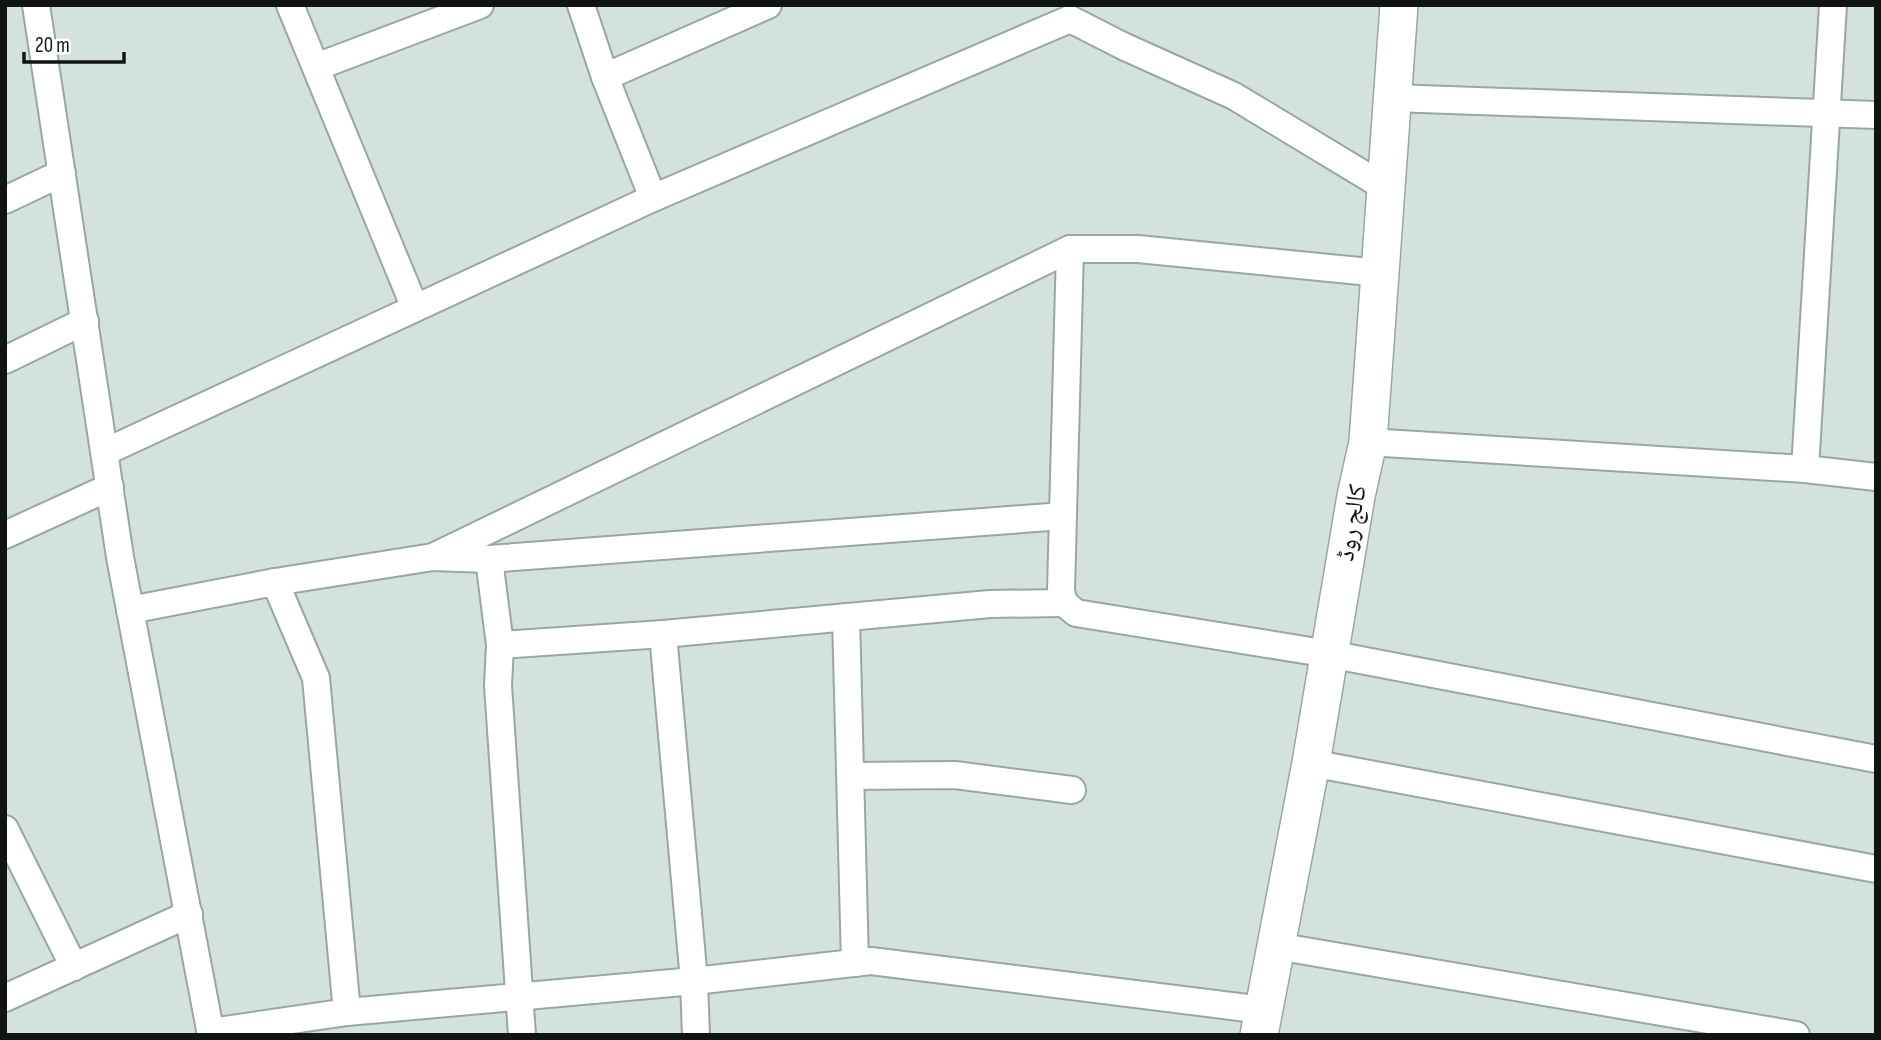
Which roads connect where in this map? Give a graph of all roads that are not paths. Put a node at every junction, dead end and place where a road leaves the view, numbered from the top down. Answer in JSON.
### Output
{"nodes":[{"id":1,"x":36,"y":5,"type":"edge"},
{"id":2,"x":290,"y":5,"type":"edge"},
{"id":3,"x":480,"y":5,"type":"edge"},
{"id":4,"x":581,"y":5,"type":"edge"},
{"id":5,"x":768,"y":5,"type":"edge"},
{"id":6,"x":1399,"y":5,"type":"edge"},
{"id":7,"x":1833,"y":5,"type":"edge"},
{"id":8,"x":1071,"y":12,"type":"edge"},
{"id":9,"x":316,"y":67,"type":"junction"},
{"id":10,"x":606,"y":77,"type":"junction"},
{"id":11,"x":1393,"y":98,"type":"junction"},
{"id":12,"x":1826,"y":113,"type":"junction"},
{"id":13,"x":1876,"y":115,"type":"edge"},
{"id":14,"x":62,"y":173,"type":"junction"},
{"id":15,"x":1386,"y":188,"type":"junction"},
{"id":16,"x":653,"y":198,"type":"junction"},
{"id":17,"x":5,"y":200,"type":"edge"},
{"id":18,"x":1070,"y":249,"type":"junction"},
{"id":19,"x":1380,"y":274,"type":"junction"},
{"id":20,"x":415,"y":308,"type":"junction"},
{"id":21,"x":85,"y":321,"type":"junction"},
{"id":22,"x":5,"y":360,"type":"edge"},
{"id":23,"x":1368,"y":442,"type":"junction"},
{"id":24,"x":104,"y":452,"type":"junction"},
{"id":25,"x":1805,"y":469,"type":"junction"},
{"id":26,"x":1876,"y":477,"type":"edge"},
{"id":27,"x":110,"y":487,"type":"junction"},
{"id":28,"x":1063,"y":516,"type":"junction"},
{"id":29,"x":5,"y":535,"type":"edge"},
{"id":30,"x":433,"y":557,"type":"junction"},
{"id":31,"x":489,"y":559,"type":"junction"},
{"id":32,"x":275,"y":582,"type":"junction"},
{"id":33,"x":1064,"y":603,"type":"junction"},
{"id":34,"x":130,"y":610,"type":"junction"},
{"id":35,"x":846,"y":617,"type":"junction"},
{"id":36,"x":663,"y":634,"type":"junction"},
{"id":37,"x":500,"y":645,"type":"junction"},
{"id":38,"x":1329,"y":654,"type":"junction"},
{"id":39,"x":1876,"y":759,"type":"edge"},
{"id":40,"x":1311,"y":763,"type":"junction"},
{"id":41,"x":851,"y":776,"type":"junction"},
{"id":42,"x":1072,"y":790,"type":"dead end"},
{"id":43,"x":5,"y":829,"type":"edge"},
{"id":44,"x":1876,"y":869,"type":"edge"},
{"id":45,"x":189,"y":914,"type":"junction"},
{"id":46,"x":1276,"y":946,"type":"junction"},
{"id":47,"x":855,"y":963,"type":"junction"},
{"id":48,"x":74,"y":967,"type":"junction"},
{"id":49,"x":694,"y":981,"type":"junction"},
{"id":50,"x":5,"y":998,"type":"edge"},
{"id":51,"x":521,"y":998,"type":"junction"},
{"id":52,"x":347,"y":1013,"type":"junction"},
{"id":53,"x":1261,"y":1023,"type":"edge"},
{"id":54,"x":211,"y":1033,"type":"edge"},
{"id":55,"x":522,"y":1035,"type":"edge"},
{"id":56,"x":696,"y":1035,"type":"edge"},
{"id":57,"x":1796,"y":1035,"type":"edge"}],
"edges":[{"from":1,"to":14,"type":"street"},
{"from":2,"to":9,"type":"street"},
{"from":3,"to":9,"type":"street"},
{"from":4,"to":10,"type":"street"},
{"from":5,"to":10,"type":"street"},
{"from":6,"to":11,"type":"main road","name":"کالج روڈ"},
{"from":7,"to":12,"type":"street"},
{"from":8,"to":15,"type":"street"},
{"from":8,"to":16,"type":"street"},
{"from":9,"to":20,"type":"street"},
{"from":10,"to":16,"type":"street"},
{"from":11,"to":12,"type":"street"},
{"from":11,"to":15,"type":"main road","name":"کالج روڈ"},
{"from":12,"to":13,"type":"street"},
{"from":12,"to":25,"type":"street"},
{"from":14,"to":17,"type":"street"},
{"from":14,"to":21,"type":"street"},
{"from":15,"to":19,"type":"main road","name":"کالج روڈ"},
{"from":16,"to":20,"type":"street"},
{"from":18,"to":19,"type":"street"},
{"from":18,"to":28,"type":"street"},
{"from":18,"to":30,"type":"street"},
{"from":19,"to":23,"type":"main road","name":"کالج روڈ"},
{"from":20,"to":24,"type":"street"},
{"from":21,"to":22,"type":"street"},
{"from":21,"to":24,"type":"street"},
{"from":23,"to":25,"type":"street"},
{"from":23,"to":38,"type":"main road","name":"کالج روڈ"},
{"from":24,"to":27,"type":"street"},
{"from":25,"to":26,"type":"street"},
{"from":27,"to":29,"type":"street"},
{"from":27,"to":34,"type":"street"},
{"from":28,"to":31,"type":"street"},
{"from":28,"to":33,"type":"street"},
{"from":30,"to":31,"type":"street"},
{"from":30,"to":32,"type":"street"},
{"from":31,"to":37,"type":"street"},
{"from":32,"to":34,"type":"street"},
{"from":32,"to":52,"type":"street"},
{"from":33,"to":35,"type":"street"},
{"from":33,"to":38,"type":"street"},
{"from":34,"to":45,"type":"street"},
{"from":35,"to":36,"type":"street"},
{"from":35,"to":41,"type":"street"},
{"from":36,"to":37,"type":"street"},
{"from":36,"to":49,"type":"street"},
{"from":37,"to":51,"type":"street"},
{"from":38,"to":39,"type":"street"},
{"from":38,"to":40,"type":"main road","name":"کالج روڈ"},
{"from":40,"to":44,"type":"street"},
{"from":40,"to":46,"type":"main road","name":"کالج روڈ"},
{"from":41,"to":42,"type":"street"},
{"from":41,"to":47,"type":"street"},
{"from":43,"to":48,"type":"street"},
{"from":45,"to":48,"type":"street"},
{"from":45,"to":54,"type":"street"},
{"from":46,"to":53,"type":"main road","name":"کالج روڈ"},
{"from":46,"to":57,"type":"street"},
{"from":47,"to":49,"type":"street"},
{"from":47,"to":53,"type":"street"},
{"from":48,"to":50,"type":"street"},
{"from":49,"to":51,"type":"street"},
{"from":49,"to":56,"type":"street"},
{"from":51,"to":52,"type":"street"},
{"from":51,"to":55,"type":"street"},
{"from":52,"to":54,"type":"street"}]}
